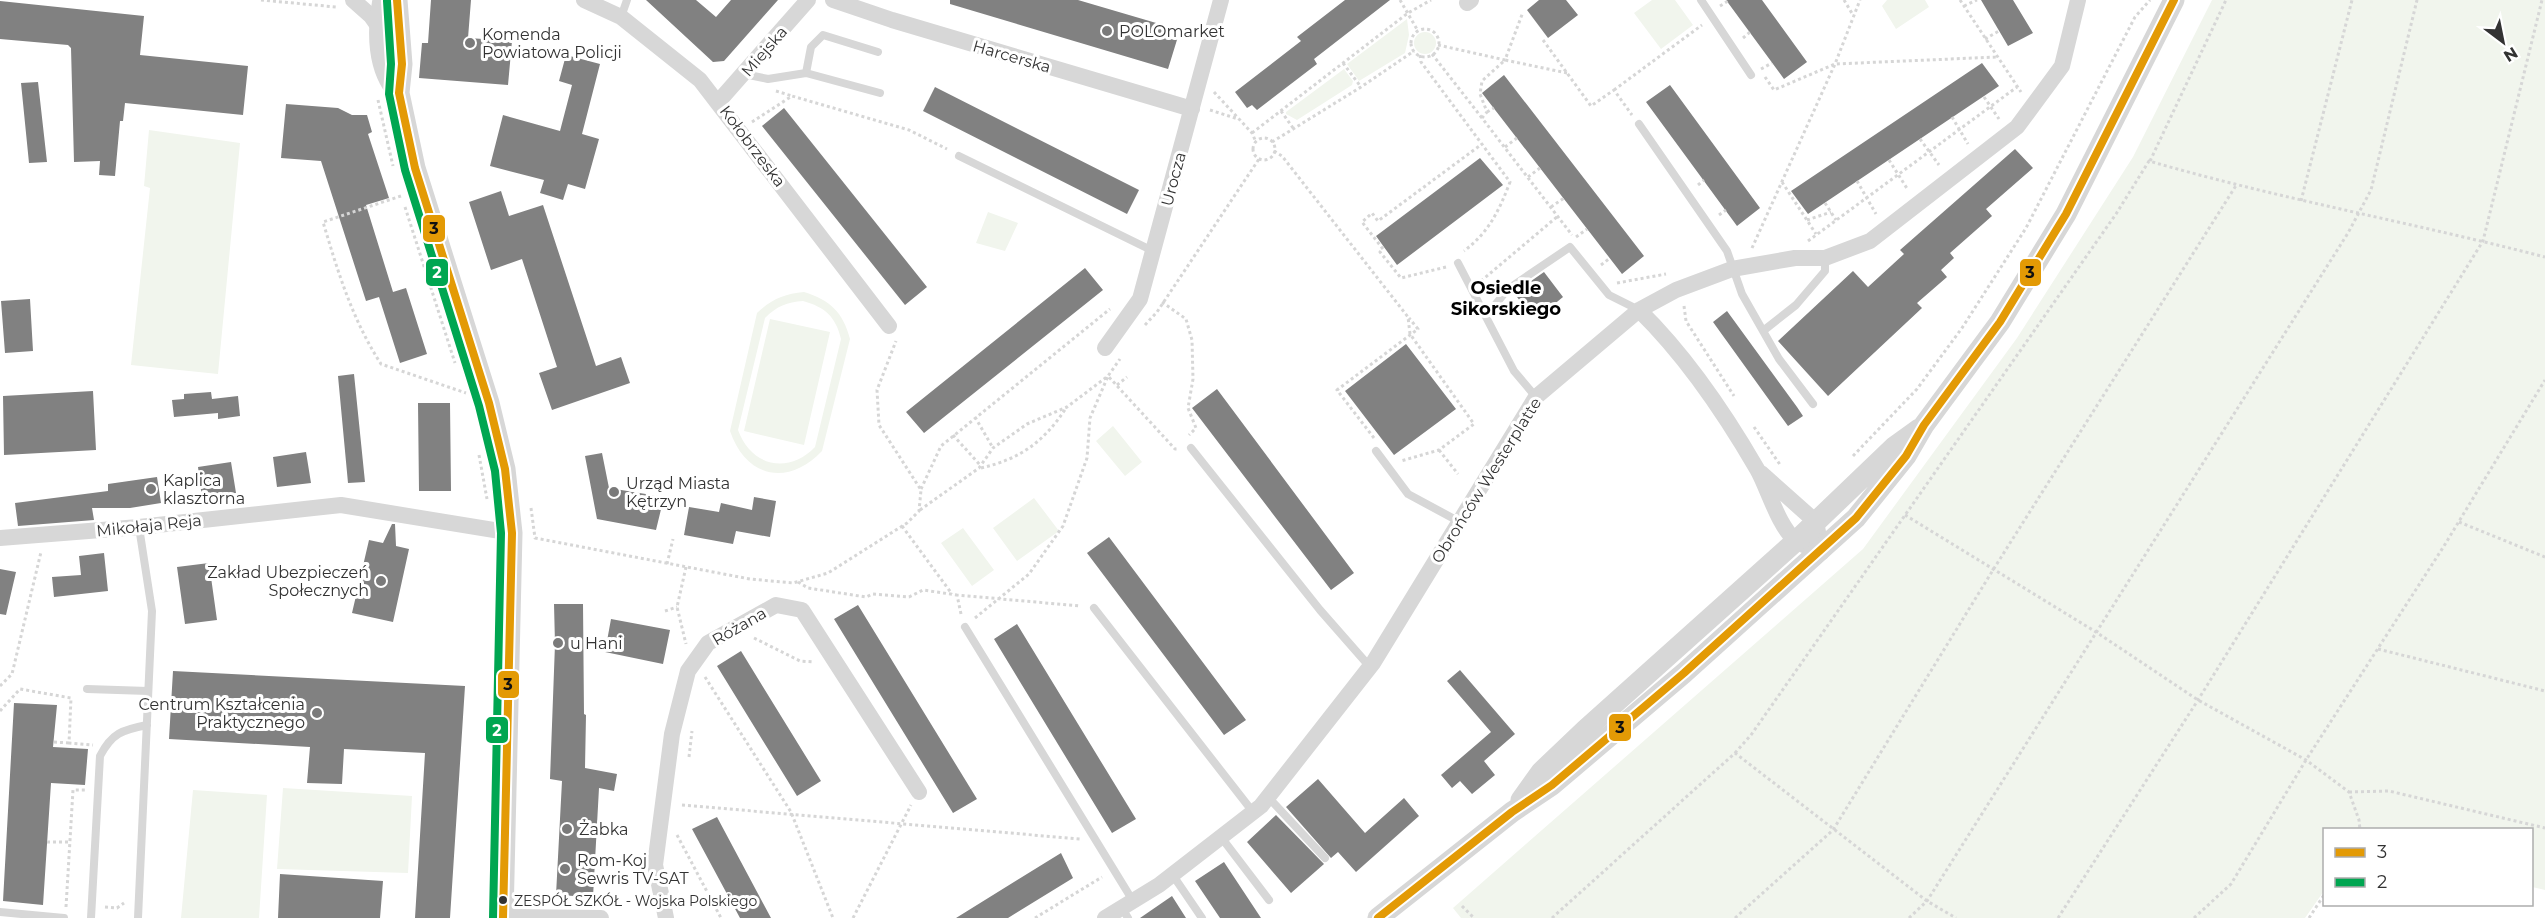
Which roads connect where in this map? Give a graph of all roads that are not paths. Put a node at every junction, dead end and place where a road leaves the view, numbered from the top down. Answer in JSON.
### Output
{"nodes":[{"id":1,"x":353,"y":0,"type":"edge"},
{"id":2,"x":383,"y":0,"type":"edge"},
{"id":3,"x":397,"y":0,"type":"edge"},
{"id":4,"x":584,"y":0,"type":"edge"},
{"id":5,"x":627,"y":0,"type":"edge"},
{"id":6,"x":808,"y":0,"type":"edge"},
{"id":7,"x":834,"y":0,"type":"edge"},
{"id":8,"x":1221,"y":0,"type":"edge"},
{"id":9,"x":1701,"y":0,"type":"edge"},
{"id":10,"x":2078,"y":0,"type":"edge"},
{"id":11,"x":2174,"y":0,"type":"edge"},
{"id":12,"x":621,"y":17,"type":"junction"},
{"id":13,"x":381,"y":30,"type":"junction"},
{"id":14,"x":878,"y":52,"type":"dead end"},
{"id":15,"x":806,"y":73,"type":"junction"},
{"id":16,"x":744,"y":74,"type":"junction"},
{"id":17,"x":1752,"y":75,"type":"dead end"},
{"id":18,"x":399,"y":93,"type":"junction"},
{"id":19,"x":880,"y":93,"type":"dead end"},
{"id":20,"x":719,"y":101,"type":"junction"},
{"id":21,"x":1199,"y":109,"type":"junction"},
{"id":22,"x":1639,"y":124,"type":"road end"},
{"id":23,"x":957,"y":154,"type":"road end"},
{"id":24,"x":1154,"y":251,"type":"junction"},
{"id":25,"x":1825,"y":258,"type":"junction"},
{"id":26,"x":1458,"y":263,"type":"road end"},
{"id":27,"x":1732,"y":269,"type":"junction"},
{"id":28,"x":1639,"y":310,"type":"junction"},
{"id":29,"x":1486,"y":316,"type":"junction"},
{"id":30,"x":889,"y":326,"type":"road end"},
{"id":31,"x":1763,"y":331,"type":"junction"},
{"id":32,"x":1105,"y":348,"type":"dead end"},
{"id":33,"x":1536,"y":397,"type":"junction"},
{"id":34,"x":1813,"y":404,"type":"dead end"},
{"id":35,"x":1924,"y":425,"type":"junction"},
{"id":36,"x":1191,"y":448,"type":"road end"},
{"id":37,"x":1378,"y":448,"type":"road end"},
{"id":38,"x":1758,"y":470,"type":"junction"},
{"id":39,"x":1458,"y":521,"type":"junction"},
{"id":40,"x":1816,"y":522,"type":"junction"},
{"id":41,"x":139,"y":527,"type":"junction"},
{"id":42,"x":512,"y":533,"type":"junction"},
{"id":43,"x":0,"y":538,"type":"edge"},
{"id":44,"x":1797,"y":541,"type":"junction"},
{"id":45,"x":1822,"y":552,"type":"junction"},
{"id":46,"x":1094,"y":608,"type":"road end"},
{"id":47,"x":965,"y":627,"type":"road end"},
{"id":48,"x":1370,"y":667,"type":"junction"},
{"id":49,"x":87,"y":689,"type":"dead end"},
{"id":50,"x":148,"y":691,"type":"junction"},
{"id":51,"x":147,"y":725,"type":"junction"},
{"id":52,"x":919,"y":792,"type":"dead end"},
{"id":53,"x":1268,"y":797,"type":"junction"},
{"id":54,"x":1253,"y":812,"type":"junction"},
{"id":55,"x":1512,"y":812,"type":"junction"},
{"id":56,"x":1221,"y":837,"type":"junction"},
{"id":57,"x":1325,"y":858,"type":"dead end"},
{"id":58,"x":1172,"y":874,"type":"junction"},
{"id":59,"x":1269,"y":900,"type":"dead end"},
{"id":60,"x":1128,"y":909,"type":"edge"},
{"id":61,"x":0,"y":912,"type":"edge"},
{"id":62,"x":64,"y":918,"type":"edge"},
{"id":63,"x":91,"y":918,"type":"edge"},
{"id":64,"x":138,"y":918,"type":"edge"},
{"id":65,"x":503,"y":918,"type":"edge"},
{"id":66,"x":601,"y":918,"type":"edge"},
{"id":67,"x":666,"y":918,"type":"edge"},
{"id":68,"x":1105,"y":918,"type":"edge"},
{"id":69,"x":1202,"y":918,"type":"edge"},
{"id":70,"x":1378,"y":918,"type":"edge"}],
"edges":[{"from":1,"to":13,"type":"street"},
{"from":2,"to":13,"type":"street"},
{"from":3,"to":18,"type":"street"},
{"from":4,"to":12,"type":"street","name":"Kołobrzeska"},
{"from":5,"to":12,"type":"lane"},
{"from":6,"to":16,"type":"street","name":"Miejska"},
{"from":7,"to":21,"type":"street","name":"Harcerska"},
{"from":8,"to":21,"type":"street","name":"Urocza"},
{"from":9,"to":17,"type":"lane"},
{"from":10,"to":25,"type":"street","name":"Obrońców Westerplatte"},
{"from":11,"to":35,"type":"street"},
{"from":12,"to":20,"type":"street","name":"Kołobrzeska"},
{"from":13,"to":18,"type":"street"},
{"from":14,"to":15,"type":"lane"},
{"from":15,"to":16,"type":"lane"},
{"from":15,"to":19,"type":"lane"},
{"from":16,"to":20,"type":"street","name":"Miejska"},
{"from":18,"to":42,"type":"street"},
{"from":20,"to":30,"type":"street","name":"Kołobrzeska"},
{"from":21,"to":24,"type":"street","name":"Urocza"},
{"from":22,"to":27,"type":"lane"},
{"from":23,"to":24,"type":"lane"},
{"from":24,"to":32,"type":"street","name":"Urocza"},
{"from":25,"to":27,"type":"street","name":"Obrońców Westerplatte"},
{"from":25,"to":31,"type":"lane"},
{"from":26,"to":29,"type":"lane"},
{"from":27,"to":28,"type":"street","name":"Obrońców Westerplatte"},
{"from":27,"to":31,"type":"lane"},
{"from":28,"to":29,"type":"lane"},
{"from":28,"to":33,"type":"street","name":"Obrońców Westerplatte"},
{"from":28,"to":38,"type":"street"},
{"from":29,"to":33,"type":"lane"},
{"from":31,"to":34,"type":"lane"},
{"from":33,"to":39,"type":"street","name":"Obrońców Westerplatte"},
{"from":35,"to":40,"type":"street"},
{"from":35,"to":45,"type":"street"},
{"from":36,"to":48,"type":"lane"},
{"from":37,"to":39,"type":"lane"},
{"from":38,"to":40,"type":"street"},
{"from":38,"to":44,"type":"street"},
{"from":39,"to":48,"type":"street","name":"Obrońców Westerplatte"},
{"from":40,"to":44,"type":"street"},
{"from":40,"to":45,"type":"street"},
{"from":41,"to":42,"type":"street","name":"Mikołaja Reja"},
{"from":41,"to":43,"type":"street","name":"Mikołaja Reja"},
{"from":41,"to":50,"type":"lane"},
{"from":42,"to":65,"type":"street"},
{"from":44,"to":45,"type":"street"},
{"from":44,"to":55,"type":"street"},
{"from":45,"to":55,"type":"street"},
{"from":46,"to":54,"type":"lane"},
{"from":47,"to":60,"type":"lane"},
{"from":48,"to":53,"type":"street","name":"Obrońców Westerplatte"},
{"from":49,"to":50,"type":"lane"},
{"from":50,"to":51,"type":"lane"},
{"from":51,"to":63,"type":"lane"},
{"from":51,"to":64,"type":"lane"},
{"from":52,"to":67,"type":"street","name":"Różana"},
{"from":53,"to":54,"type":"street","name":"Obrońców Westerplatte"},
{"from":53,"to":57,"type":"lane"},
{"from":54,"to":56,"type":"street","name":"Obrońców Westerplatte"},
{"from":55,"to":70,"type":"street"},
{"from":56,"to":58,"type":"street","name":"Obrońców Westerplatte"},
{"from":56,"to":59,"type":"lane"},
{"from":58,"to":60,"type":"street","name":"Obrońców Westerplatte"},
{"from":58,"to":69,"type":"lane"},
{"from":60,"to":68,"type":"street","name":"Obrońców Westerplatte"},
{"from":61,"to":62,"type":"lane"},
{"from":65,"to":66,"type":"street"}]}
